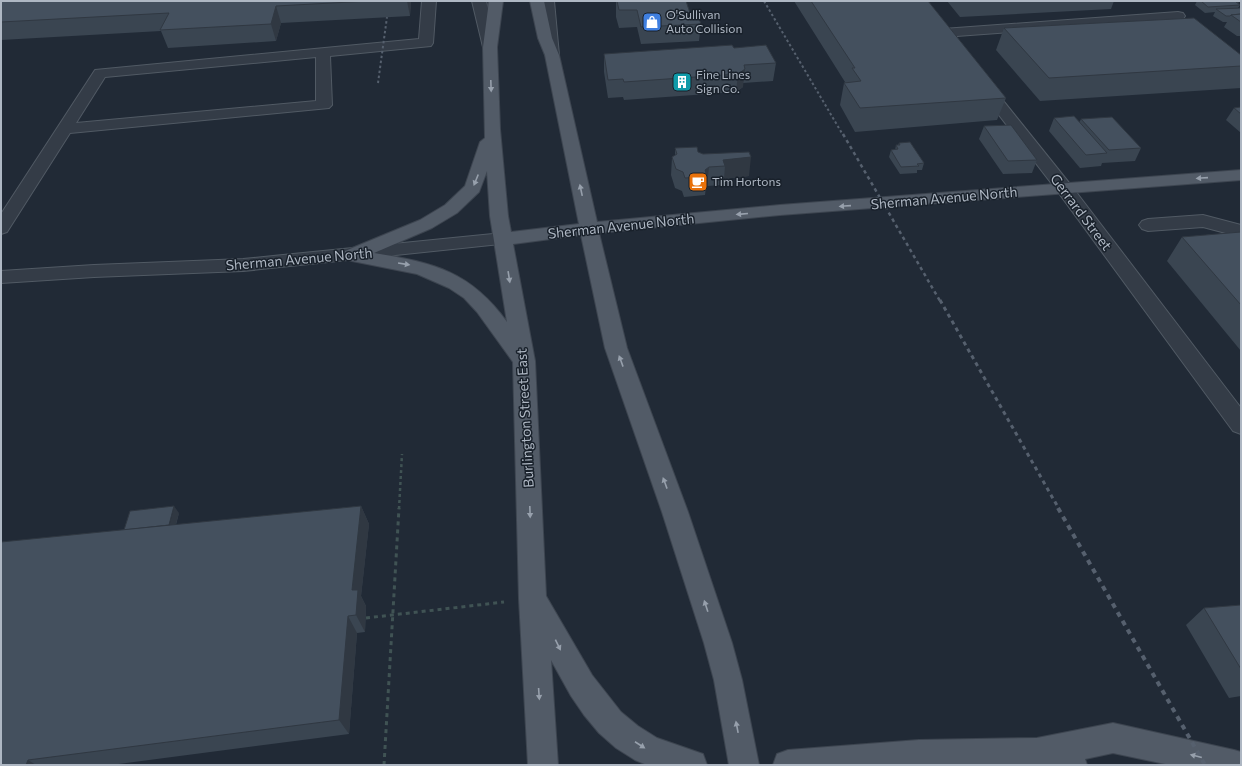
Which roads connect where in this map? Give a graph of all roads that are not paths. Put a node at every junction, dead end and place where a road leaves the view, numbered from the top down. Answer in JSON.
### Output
{"nodes":[{"id":1,"x":428,"y":1,"type":"edge"},
{"id":2,"x":479,"y":1,"type":"edge"},
{"id":3,"x":496,"y":1,"type":"edge"},
{"id":4,"x":537,"y":1,"type":"edge"},
{"id":5,"x":547,"y":1,"type":"edge"},
{"id":6,"x":1164,"y":5,"type":"dead end"},
{"id":7,"x":1178,"y":16,"type":"junction"},
{"id":8,"x":1191,"y":26,"type":"edge"},
{"id":9,"x":953,"y":45,"type":"edge"},
{"id":10,"x":490,"y":47,"type":"junction"},
{"id":11,"x":323,"y":53,"type":"junction"},
{"id":12,"x":552,"y":55,"type":"junction"},
{"id":13,"x":977,"y":76,"type":"edge"},
{"id":14,"x":64,"y":129,"type":"junction"},
{"id":15,"x":492,"y":129,"type":"junction"},
{"id":16,"x":1241,"y":176,"type":"edge"},
{"id":17,"x":1064,"y":188,"type":"junction"},
{"id":18,"x":1148,"y":225,"type":"dead end"},
{"id":19,"x":1,"y":228,"type":"edge"},
{"id":20,"x":589,"y":228,"type":"junction"},
{"id":21,"x":1241,"y":231,"type":"edge"},
{"id":22,"x":503,"y":239,"type":"junction"},
{"id":23,"x":352,"y":255,"type":"junction"},
{"id":24,"x":1,"y":278,"type":"edge"},
{"id":25,"x":524,"y":361,"type":"junction"},
{"id":26,"x":1241,"y":425,"type":"edge"},
{"id":27,"x":533,"y":599,"type":"junction"},
{"id":28,"x":1037,"y":753,"type":"junction"},
{"id":29,"x":544,"y":765,"type":"edge"},
{"id":30,"x":692,"y":765,"type":"edge"},
{"id":31,"x":744,"y":765,"type":"edge"},
{"id":32,"x":788,"y":765,"type":"edge"},
{"id":33,"x":1072,"y":765,"type":"edge"},
{"id":34,"x":1234,"y":765,"type":"edge"}],
"edges":[{"from":1,"to":11,"type":"street"},
{"from":2,"to":10,"type":"street"},
{"from":3,"to":10,"type":"main road","name":"Burlington Street East"},
{"from":4,"to":12,"type":"main road"},
{"from":5,"to":12,"type":"street"},
{"from":6,"to":7,"type":"street"},
{"from":7,"to":8,"type":"street"},
{"from":7,"to":9,"type":"street"},
{"from":10,"to":15,"type":"main road","name":"Burlington Street East","one_way":true},
{"from":11,"to":14,"type":"street"},
{"from":11,"to":14,"type":"street"},
{"from":20,"to":12,"type":"main road","one_way":true},
{"from":13,"to":17,"type":"street","name":"Gerrard Street"},
{"from":14,"to":19,"type":"street"},
{"from":15,"to":22,"type":"main road","name":"Burlington Street East"},
{"from":15,"to":23,"type":"main road","one_way":true},
{"from":16,"to":17,"type":"main road","name":"Sherman Avenue North","one_way":true},
{"from":17,"to":20,"type":"main road","name":"Sherman Avenue North","one_way":true},
{"from":17,"to":26,"type":"street","name":"Gerrard Street"},
{"from":18,"to":21,"type":"street"},
{"from":20,"to":22,"type":"main road","name":"Sherman Avenue North"},
{"from":31,"to":20,"type":"main road","one_way":true},
{"from":22,"to":23,"type":"street","name":"Sherman Avenue North"},
{"from":22,"to":25,"type":"main road","name":"Burlington Street East","one_way":true},
{"from":23,"to":24,"type":"street","name":"Sherman Avenue North"},
{"from":23,"to":25,"type":"main road","one_way":true},
{"from":25,"to":27,"type":"main road","name":"Burlington Street East","one_way":true},
{"from":27,"to":29,"type":"main road","name":"Burlington Street East","one_way":true},
{"from":27,"to":30,"type":"main road","one_way":true},
{"from":28,"to":32,"type":"main road"},
{"from":28,"to":33,"type":"main road"},
{"from":34,"to":28,"type":"main road","one_way":true}]}
